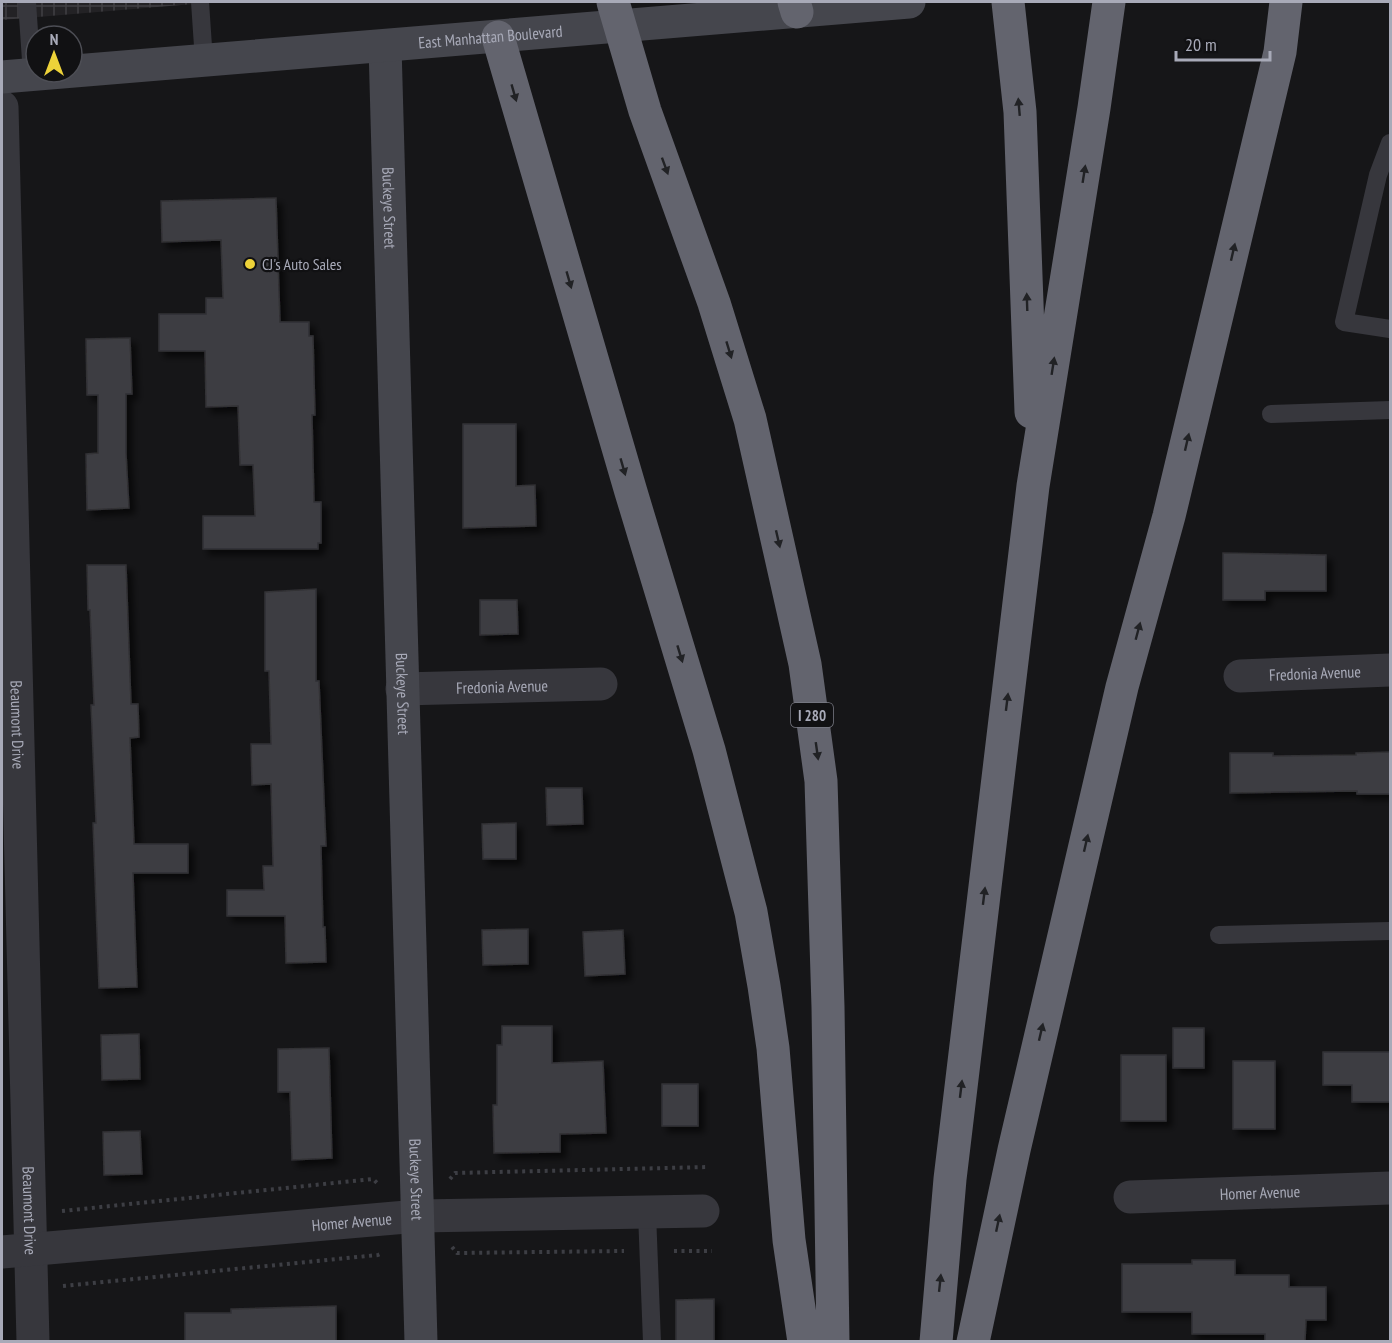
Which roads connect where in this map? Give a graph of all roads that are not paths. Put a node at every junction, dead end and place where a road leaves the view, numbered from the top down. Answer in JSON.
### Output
{"nodes":[{"id":1,"x":27,"y":2,"type":"edge"},
{"id":2,"x":200,"y":2,"type":"edge"},
{"id":3,"x":590,"y":2,"type":"edge"},
{"id":4,"x":613,"y":2,"type":"edge"},
{"id":5,"x":909,"y":2,"type":"edge"},
{"id":6,"x":1008,"y":2,"type":"edge"},
{"id":7,"x":1109,"y":2,"type":"edge"},
{"id":8,"x":1286,"y":2,"type":"edge"},
{"id":9,"x":796,"y":7,"type":"edge"},
{"id":10,"x":498,"y":37,"type":"junction"},
{"id":11,"x":386,"y":46,"type":"junction"},
{"id":12,"x":204,"y":61,"type":"junction"},
{"id":13,"x":17,"y":76,"type":"edge"},
{"id":14,"x":2,"y":107,"type":"edge"},
{"id":15,"x":645,"y":111,"type":"junction"},
{"id":16,"x":1390,"y":143,"type":"edge"},
{"id":17,"x":1384,"y":180,"type":"edge"},
{"id":18,"x":1390,"y":328,"type":"edge"},
{"id":19,"x":1390,"y":410,"type":"edge"},
{"id":20,"x":1271,"y":414,"type":"dead end"},
{"id":21,"x":1033,"y":486,"type":"junction"},
{"id":22,"x":1390,"y":670,"type":"edge"},
{"id":23,"x":1240,"y":676,"type":"dead end"},
{"id":24,"x":601,"y":684,"type":"dead end"},
{"id":25,"x":402,"y":689,"type":"junction"},
{"id":26,"x":1390,"y":930,"type":"edge"},
{"id":27,"x":1219,"y":935,"type":"dead end"},
{"id":28,"x":1390,"y":1188,"type":"edge"},
{"id":29,"x":1130,"y":1197,"type":"dead end"},
{"id":30,"x":704,"y":1211,"type":"dead end"},
{"id":31,"x":647,"y":1213,"type":"junction"},
{"id":32,"x":418,"y":1231,"type":"junction"},
{"id":33,"x":16,"y":1251,"type":"edge"},
{"id":34,"x":33,"y":1341,"type":"edge"},
{"id":35,"x":421,"y":1341,"type":"edge"},
{"id":36,"x":652,"y":1341,"type":"edge"},
{"id":37,"x":804,"y":1341,"type":"edge"},
{"id":38,"x":833,"y":1341,"type":"edge"},
{"id":39,"x":936,"y":1341,"type":"edge"},
{"id":40,"x":974,"y":1341,"type":"edge"}],
"edges":[{"from":1,"to":13,"type":"lane"},
{"from":2,"to":12,"type":"lane"},
{"from":3,"to":15,"type":"highway"},
{"from":4,"to":15,"type":"highway"},
{"from":5,"to":9,"type":"street","name":"East Manhattan Boulevard"},
{"from":21,"to":6,"type":"highway","one_way":true},
{"from":21,"to":7,"type":"highway","one_way":true},
{"from":40,"to":8,"type":"highway","one_way":true},
{"from":9,"to":10,"type":"street","name":"East Manhattan Boulevard"},
{"from":10,"to":11,"type":"street","name":"East Manhattan Boulevard"},
{"from":10,"to":37,"type":"highway","one_way":true},
{"from":11,"to":12,"type":"street","name":"East Manhattan Boulevard"},
{"from":11,"to":25,"type":"street","name":"Buckeye Street"},
{"from":12,"to":13,"type":"street","name":"East Manhattan Boulevard"},
{"from":14,"to":33,"type":"street","name":"Beaumont Drive"},
{"from":15,"to":38,"type":"highway","number":"I 280","one_way":true},
{"from":16,"to":17,"type":"lane"},
{"from":17,"to":18,"type":"lane"},
{"from":19,"to":20,"type":"lane"},
{"from":39,"to":21,"type":"highway","one_way":true},
{"from":22,"to":23,"type":"street","name":"Fredonia Avenue"},
{"from":24,"to":25,"type":"street","name":"Fredonia Avenue"},
{"from":25,"to":32,"type":"street","name":"Buckeye Street"},
{"from":26,"to":27,"type":"lane"},
{"from":28,"to":29,"type":"street","name":"Homer Avenue"},
{"from":30,"to":31,"type":"street","name":"Homer Avenue"},
{"from":31,"to":32,"type":"street","name":"Homer Avenue"},
{"from":31,"to":36,"type":"lane"},
{"from":32,"to":33,"type":"street","name":"Homer Avenue"},
{"from":32,"to":35,"type":"street","name":"Buckeye Street"},
{"from":33,"to":34,"type":"street","name":"Beaumont Drive"}]}
